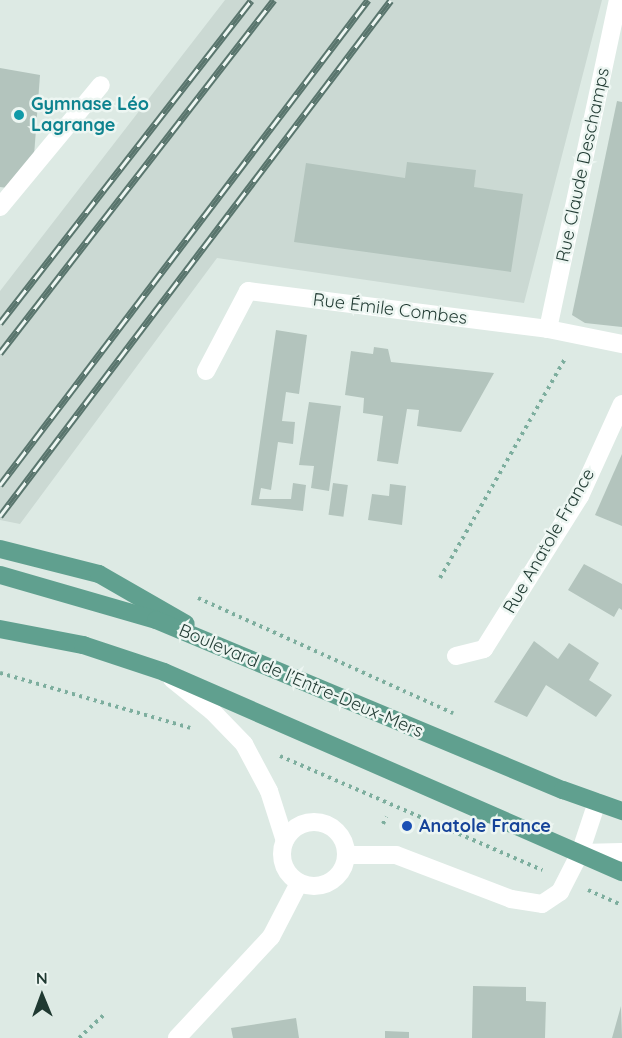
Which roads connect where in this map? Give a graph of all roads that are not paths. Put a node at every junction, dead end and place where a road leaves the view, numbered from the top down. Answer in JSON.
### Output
{"nodes":[{"id":1,"x":618,"y":0,"type":"edge"},
{"id":2,"x":101,"y":85,"type":"dead end"},
{"id":3,"x":0,"y":207,"type":"edge"},
{"id":4,"x":548,"y":329,"type":"junction"},
{"id":5,"x":622,"y":344,"type":"edge"},
{"id":6,"x":206,"y":371,"type":"dead end"},
{"id":7,"x":622,"y":404,"type":"edge"},
{"id":8,"x":0,"y":549,"type":"edge"},
{"id":9,"x":0,"y":575,"type":"edge"},
{"id":10,"x":0,"y":629,"type":"edge"},
{"id":11,"x":219,"y":647,"type":"junction"},
{"id":12,"x":456,"y":656,"type":"dead end"},
{"id":13,"x":164,"y":672,"type":"junction"},
{"id":14,"x":597,"y":802,"type":"junction"},
{"id":15,"x":622,"y":811,"type":"edge"},
{"id":16,"x":285,"y":841,"type":"junction"},
{"id":17,"x":622,"y":852,"type":"edge"},
{"id":18,"x":580,"y":853,"type":"junction"},
{"id":19,"x":346,"y":855,"type":"junction"},
{"id":20,"x":622,"y":872,"type":"edge"},
{"id":21,"x":299,"y":883,"type":"junction"},
{"id":22,"x":177,"y":1038,"type":"edge"}],
"edges":[{"from":1,"to":4,"type":"street","name":"Rue Claude Deschamps"},
{"from":2,"to":3,"type":"street"},
{"from":4,"to":5,"type":"street","name":"Rue Émile Combes"},
{"from":4,"to":6,"type":"street","name":"Rue Émile Combes"},
{"from":7,"to":12,"type":"street","name":"Rue Anatole France"},
{"from":8,"to":11,"type":"main road"},
{"from":9,"to":11,"type":"main road","name":"Boulevard de l'Entre-Deux-Mers"},
{"from":10,"to":13,"type":"main road"},
{"from":11,"to":14,"type":"main road","name":"Boulevard de l'Entre-Deux-Mers"},
{"from":13,"to":16,"type":"street"},
{"from":13,"to":18,"type":"main road"},
{"from":14,"to":15,"type":"main road","name":"Boulevard de l'Entre-Deux-Mers"},
{"from":14,"to":18,"type":"street"},
{"from":16,"to":19,"type":"street"},
{"from":16,"to":21,"type":"street"},
{"from":17,"to":18,"type":"street"},
{"from":18,"to":19,"type":"street"},
{"from":18,"to":20,"type":"main road"},
{"from":19,"to":21,"type":"street"},
{"from":21,"to":22,"type":"street"}]}
